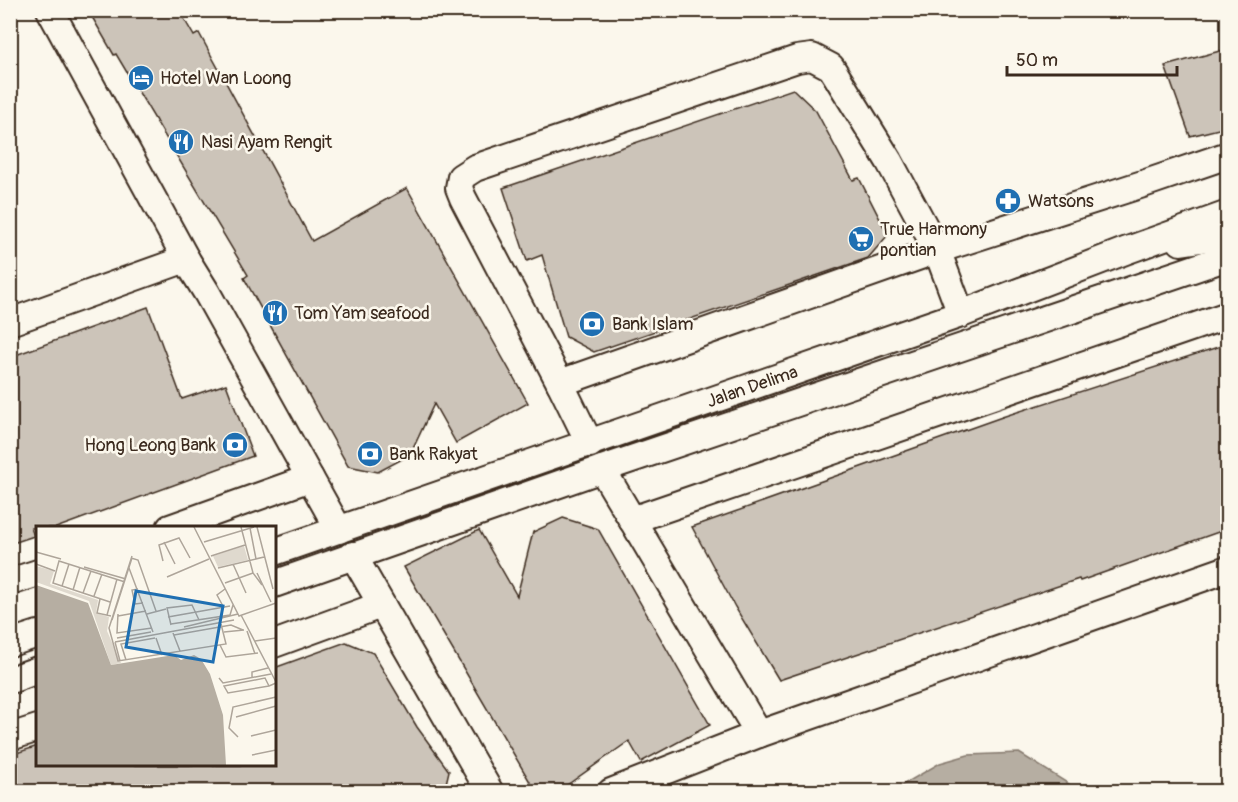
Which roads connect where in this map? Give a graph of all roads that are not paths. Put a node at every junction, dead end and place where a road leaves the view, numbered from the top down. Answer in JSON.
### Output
{"nodes":[{"id":1,"x":50,"y":10,"type":"edge"},
{"id":2,"x":1227,"y":155,"type":"edge"},
{"id":3,"x":1227,"y":214,"type":"edge"},
{"id":4,"x":1227,"y":235,"type":"edge"},
{"id":5,"x":937,"y":250,"type":"junction"},
{"id":6,"x":1125,"y":251,"type":"junction"},
{"id":7,"x":1227,"y":257,"type":"edge"},
{"id":8,"x":186,"y":259,"type":"junction"},
{"id":9,"x":961,"y":314,"type":"junction"},
{"id":10,"x":1227,"y":315,"type":"edge"},
{"id":11,"x":10,"y":322,"type":"edge"},
{"id":12,"x":560,"y":382,"type":"junction"},
{"id":13,"x":590,"y":444,"type":"junction"},
{"id":14,"x":602,"y":469,"type":"junction"},
{"id":15,"x":310,"y":478,"type":"junction"},
{"id":16,"x":632,"y":520,"type":"junction"},
{"id":17,"x":176,"y":526,"type":"edge"},
{"id":18,"x":339,"y":530,"type":"junction"},
{"id":19,"x":276,"y":551,"type":"edge"},
{"id":20,"x":352,"y":555,"type":"junction"},
{"id":21,"x":1227,"y":569,"type":"edge"},
{"id":22,"x":36,"y":574,"type":"edge"},
{"id":23,"x":10,"y":582,"type":"edge"},
{"id":24,"x":276,"y":583,"type":"edge"},
{"id":25,"x":381,"y":605,"type":"junction"},
{"id":26,"x":36,"y":635,"type":"edge"},
{"id":27,"x":10,"y":643,"type":"edge"},
{"id":28,"x":276,"y":643,"type":"edge"},
{"id":29,"x":36,"y":671,"type":"edge"},
{"id":30,"x":10,"y":680,"type":"edge"},
{"id":31,"x":36,"y":729,"type":"edge"},
{"id":32,"x":759,"y":734,"type":"junction"},
{"id":33,"x":10,"y":737,"type":"edge"},
{"id":34,"x":490,"y":792,"type":"edge"},
{"id":35,"x":611,"y":792,"type":"edge"}],
"edges":[{"from":1,"to":8,"type":"street"},
{"from":2,"to":5,"type":"street"},
{"from":3,"to":6,"type":"street","name":"Jalan Delima"},
{"from":4,"to":6,"type":"street"},
{"from":5,"to":9,"type":"street"},
{"from":5,"to":12,"type":"street"},
{"from":5,"to":12,"type":"street"},
{"from":6,"to":9,"type":"street","name":"Jalan Delima"},
{"from":7,"to":14,"type":"street","name":"Jalan Delima"},
{"from":8,"to":11,"type":"street"},
{"from":8,"to":15,"type":"street"},
{"from":9,"to":13,"type":"street","name":"Jalan Delima"},
{"from":10,"to":16,"type":"street"},
{"from":12,"to":13,"type":"street"},
{"from":13,"to":18,"type":"street","name":"Jalan Delima"},
{"from":14,"to":16,"type":"street"},
{"from":14,"to":20,"type":"street","name":"Jalan Delima"},
{"from":15,"to":17,"type":"street"},
{"from":15,"to":18,"type":"street"},
{"from":16,"to":32,"type":"street"},
{"from":18,"to":19,"type":"street","name":"Jalan Delima"},
{"from":20,"to":24,"type":"street","name":"Jalan Delima"},
{"from":20,"to":25,"type":"street"},
{"from":21,"to":32,"type":"street"},
{"from":22,"to":23,"type":"street"},
{"from":25,"to":28,"type":"street"},
{"from":25,"to":34,"type":"street"},
{"from":26,"to":27,"type":"street"},
{"from":29,"to":30,"type":"street"},
{"from":31,"to":33,"type":"street"},
{"from":32,"to":35,"type":"street"}]}
